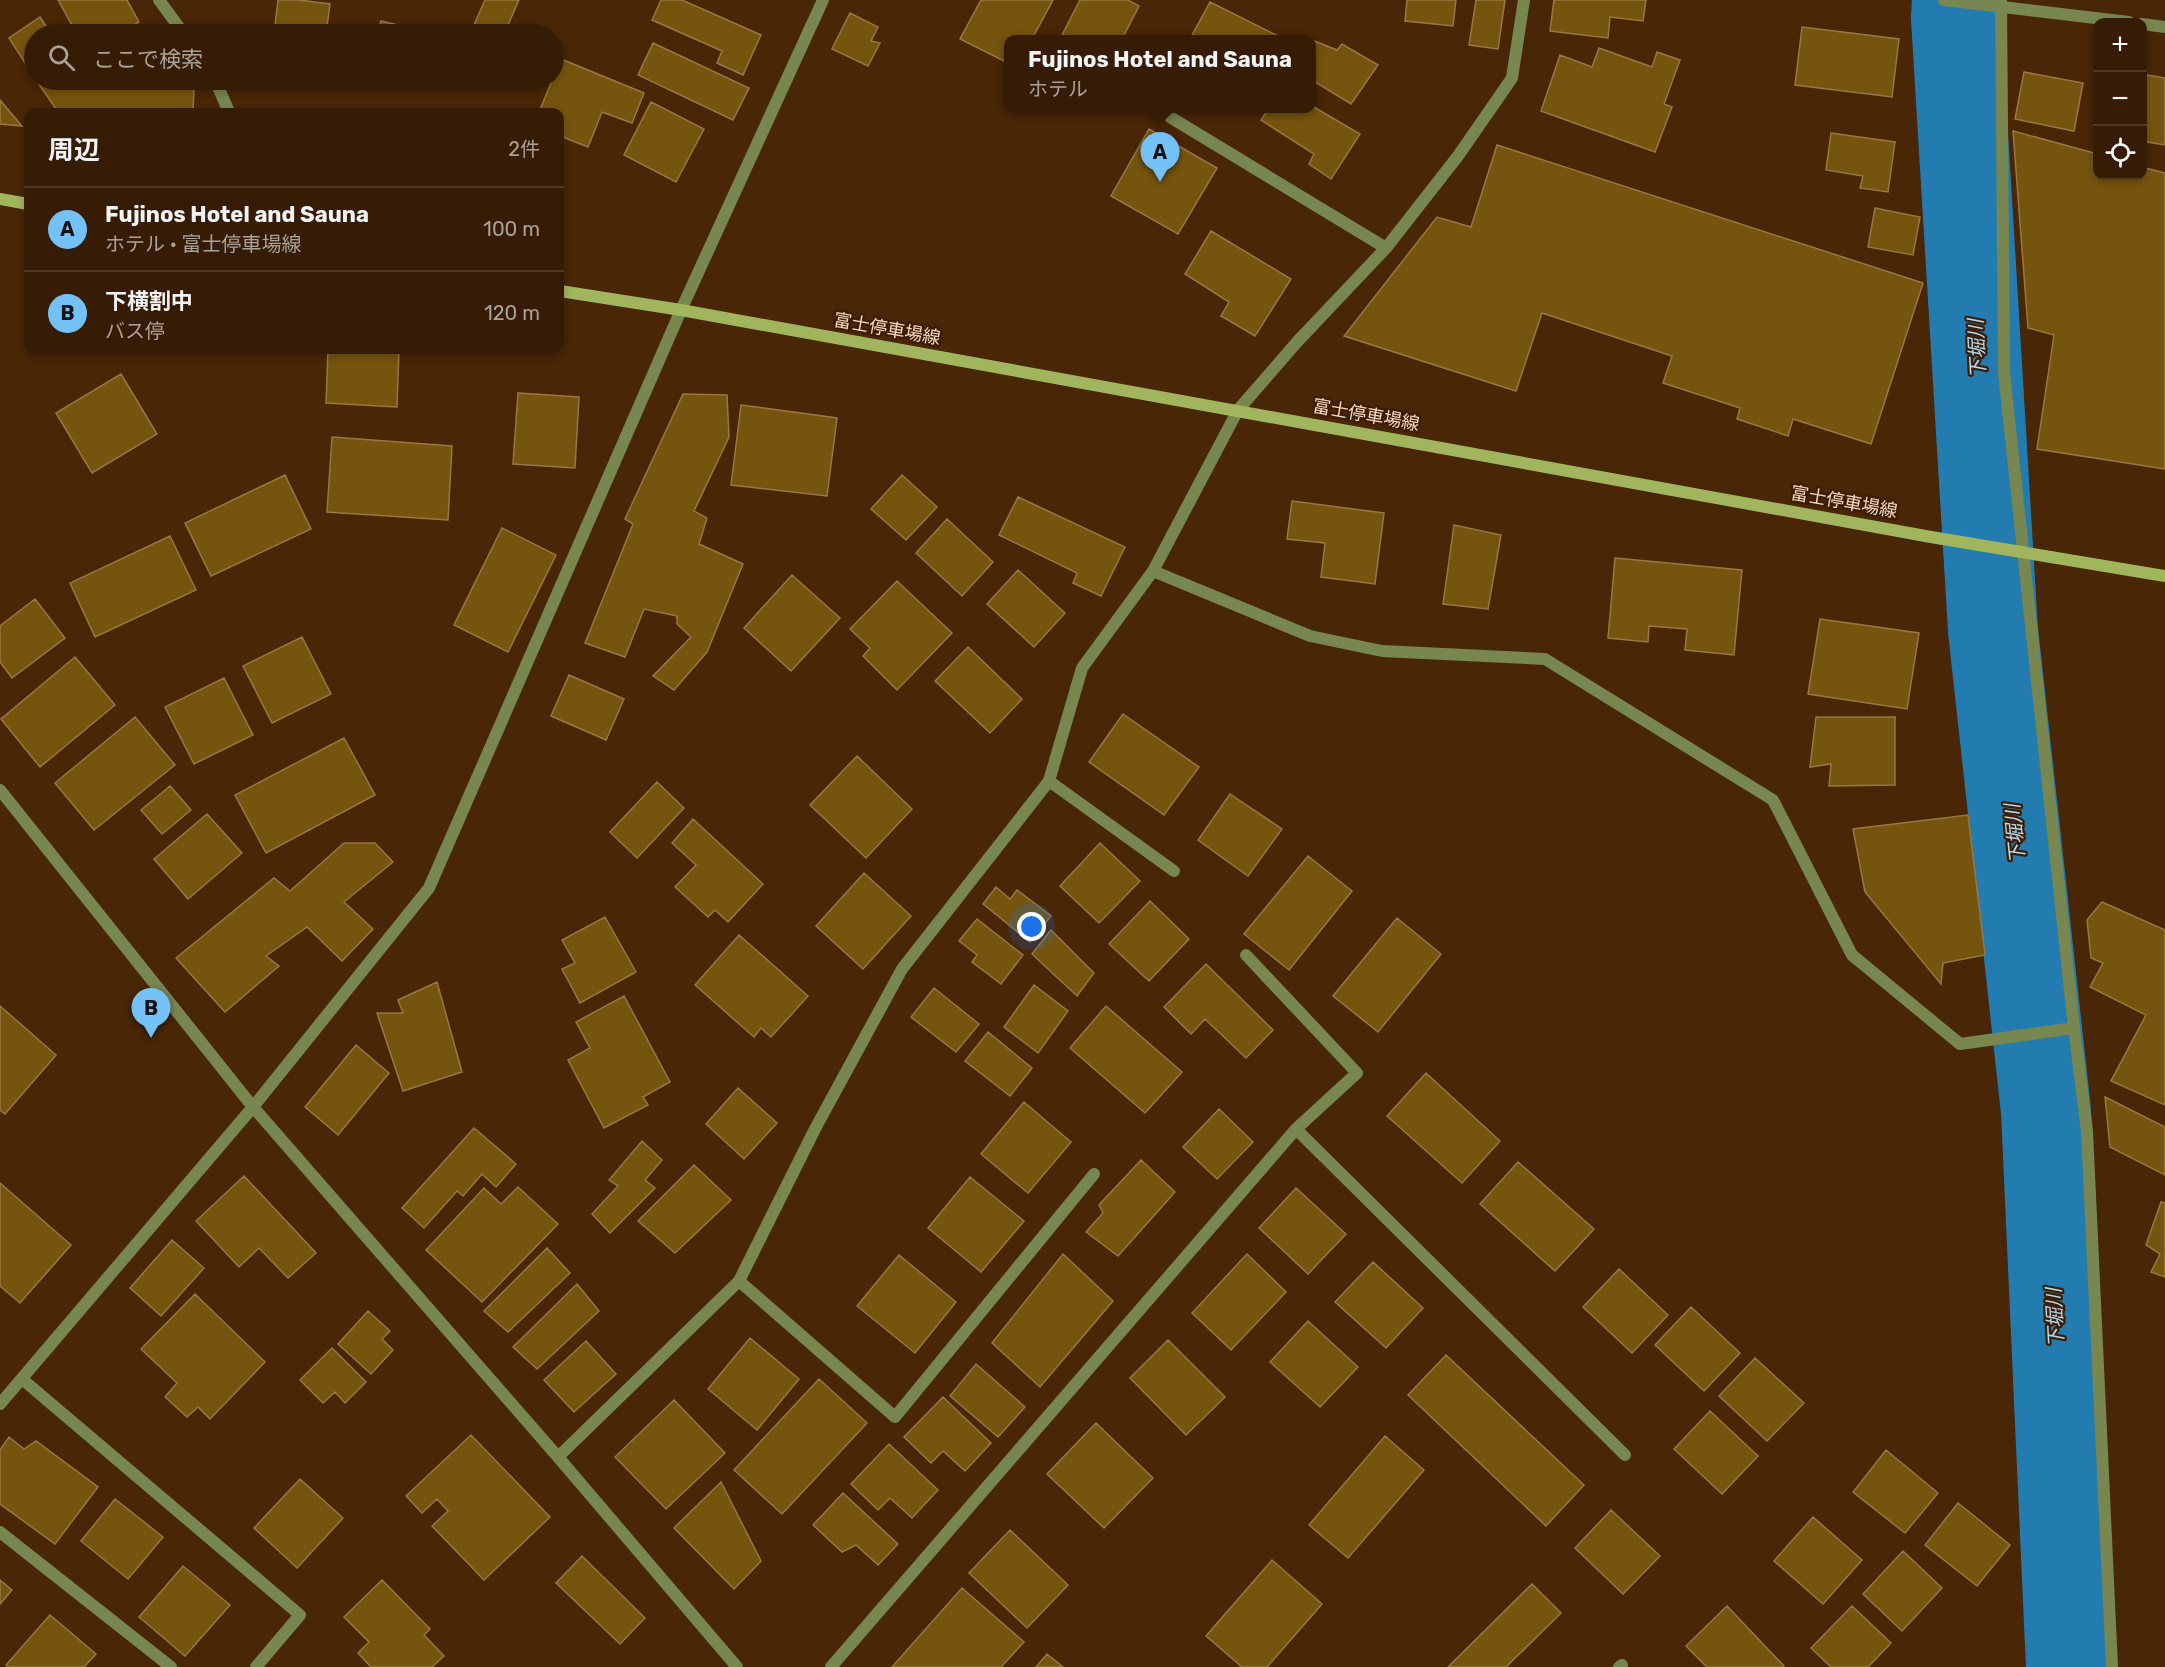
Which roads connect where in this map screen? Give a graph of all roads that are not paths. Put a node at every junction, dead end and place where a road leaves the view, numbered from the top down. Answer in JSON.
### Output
{"nodes":[{"id":1,"x":159,"y":0,"type":"edge"},
{"id":2,"x":823,"y":0,"type":"edge"},
{"id":3,"x":1524,"y":0,"type":"edge"},
{"id":4,"x":1944,"y":0,"type":"edge"},
{"id":5,"x":2001,"y":3,"type":"edge"},
{"id":6,"x":2102,"y":18,"type":"edge"},
{"id":7,"x":177,"y":24,"type":"edge"},
{"id":8,"x":2147,"y":25,"type":"edge"},
{"id":9,"x":2165,"y":27,"type":"edge"},
{"id":10,"x":219,"y":90,"type":"edge"},
{"id":11,"x":227,"y":108,"type":"edge"},
{"id":12,"x":1170,"y":117,"type":"dead end"},
{"id":13,"x":0,"y":199,"type":"edge"},
{"id":14,"x":24,"y":203,"type":"edge"},
{"id":15,"x":1386,"y":248,"type":"junction"},
{"id":16,"x":564,"y":292,"type":"edge"},
{"id":17,"x":681,"y":310,"type":"junction"},
{"id":18,"x":1238,"y":410,"type":"junction"},
{"id":19,"x":2022,"y":551,"type":"junction"},
{"id":20,"x":1153,"y":571,"type":"junction"},
{"id":21,"x":2165,"y":576,"type":"edge"},
{"id":22,"x":1049,"y":781,"type":"junction"},
{"id":23,"x":0,"y":790,"type":"edge"},
{"id":24,"x":1174,"y":871,"type":"dead end"},
{"id":25,"x":1246,"y":955,"type":"dead end"},
{"id":26,"x":2072,"y":1028,"type":"junction"},
{"id":27,"x":253,"y":1107,"type":"junction"},
{"id":28,"x":1296,"y":1129,"type":"junction"},
{"id":29,"x":1094,"y":1174,"type":"dead end"},
{"id":30,"x":739,"y":1281,"type":"junction"},
{"id":31,"x":22,"y":1378,"type":"junction"},
{"id":32,"x":0,"y":1404,"type":"edge"},
{"id":33,"x":1625,"y":1455,"type":"dead end"},
{"id":34,"x":558,"y":1457,"type":"junction"},
{"id":35,"x":0,"y":1532,"type":"edge"},
{"id":36,"x":171,"y":1667,"type":"edge"},
{"id":37,"x":256,"y":1667,"type":"edge"},
{"id":38,"x":737,"y":1667,"type":"edge"},
{"id":39,"x":831,"y":1667,"type":"edge"},
{"id":40,"x":2112,"y":1667,"type":"edge"}],
"edges":[{"from":1,"to":7,"type":"street"},
{"from":2,"to":17,"type":"street"},
{"from":3,"to":15,"type":"street"},
{"from":4,"to":5,"type":"street"},
{"from":5,"to":6,"type":"street"},
{"from":5,"to":19,"type":"street"},
{"from":8,"to":9,"type":"street"},
{"from":10,"to":11,"type":"street"},
{"from":12,"to":15,"type":"street"},
{"from":13,"to":14,"type":"main road"},
{"from":15,"to":18,"type":"street"},
{"from":16,"to":17,"type":"main road","name":"富士停車場線"},
{"from":17,"to":18,"type":"main road","name":"富士停車場線"},
{"from":17,"to":27,"type":"street"},
{"from":18,"to":19,"type":"main road","name":"富士停車場線"},
{"from":18,"to":20,"type":"street"},
{"from":19,"to":21,"type":"main road","name":"富士停車場線"},
{"from":19,"to":26,"type":"street"},
{"from":20,"to":22,"type":"street"},
{"from":20,"to":26,"type":"street"},
{"from":22,"to":24,"type":"street"},
{"from":22,"to":30,"type":"street"},
{"from":23,"to":27,"type":"street"},
{"from":25,"to":28,"type":"street"},
{"from":26,"to":40,"type":"street"},
{"from":27,"to":31,"type":"street"},
{"from":27,"to":34,"type":"street"},
{"from":28,"to":33,"type":"street"},
{"from":28,"to":39,"type":"street"},
{"from":29,"to":30,"type":"street"},
{"from":30,"to":34,"type":"street"},
{"from":31,"to":32,"type":"street"},
{"from":31,"to":37,"type":"street"},
{"from":34,"to":38,"type":"street"},
{"from":35,"to":36,"type":"street"}]}
